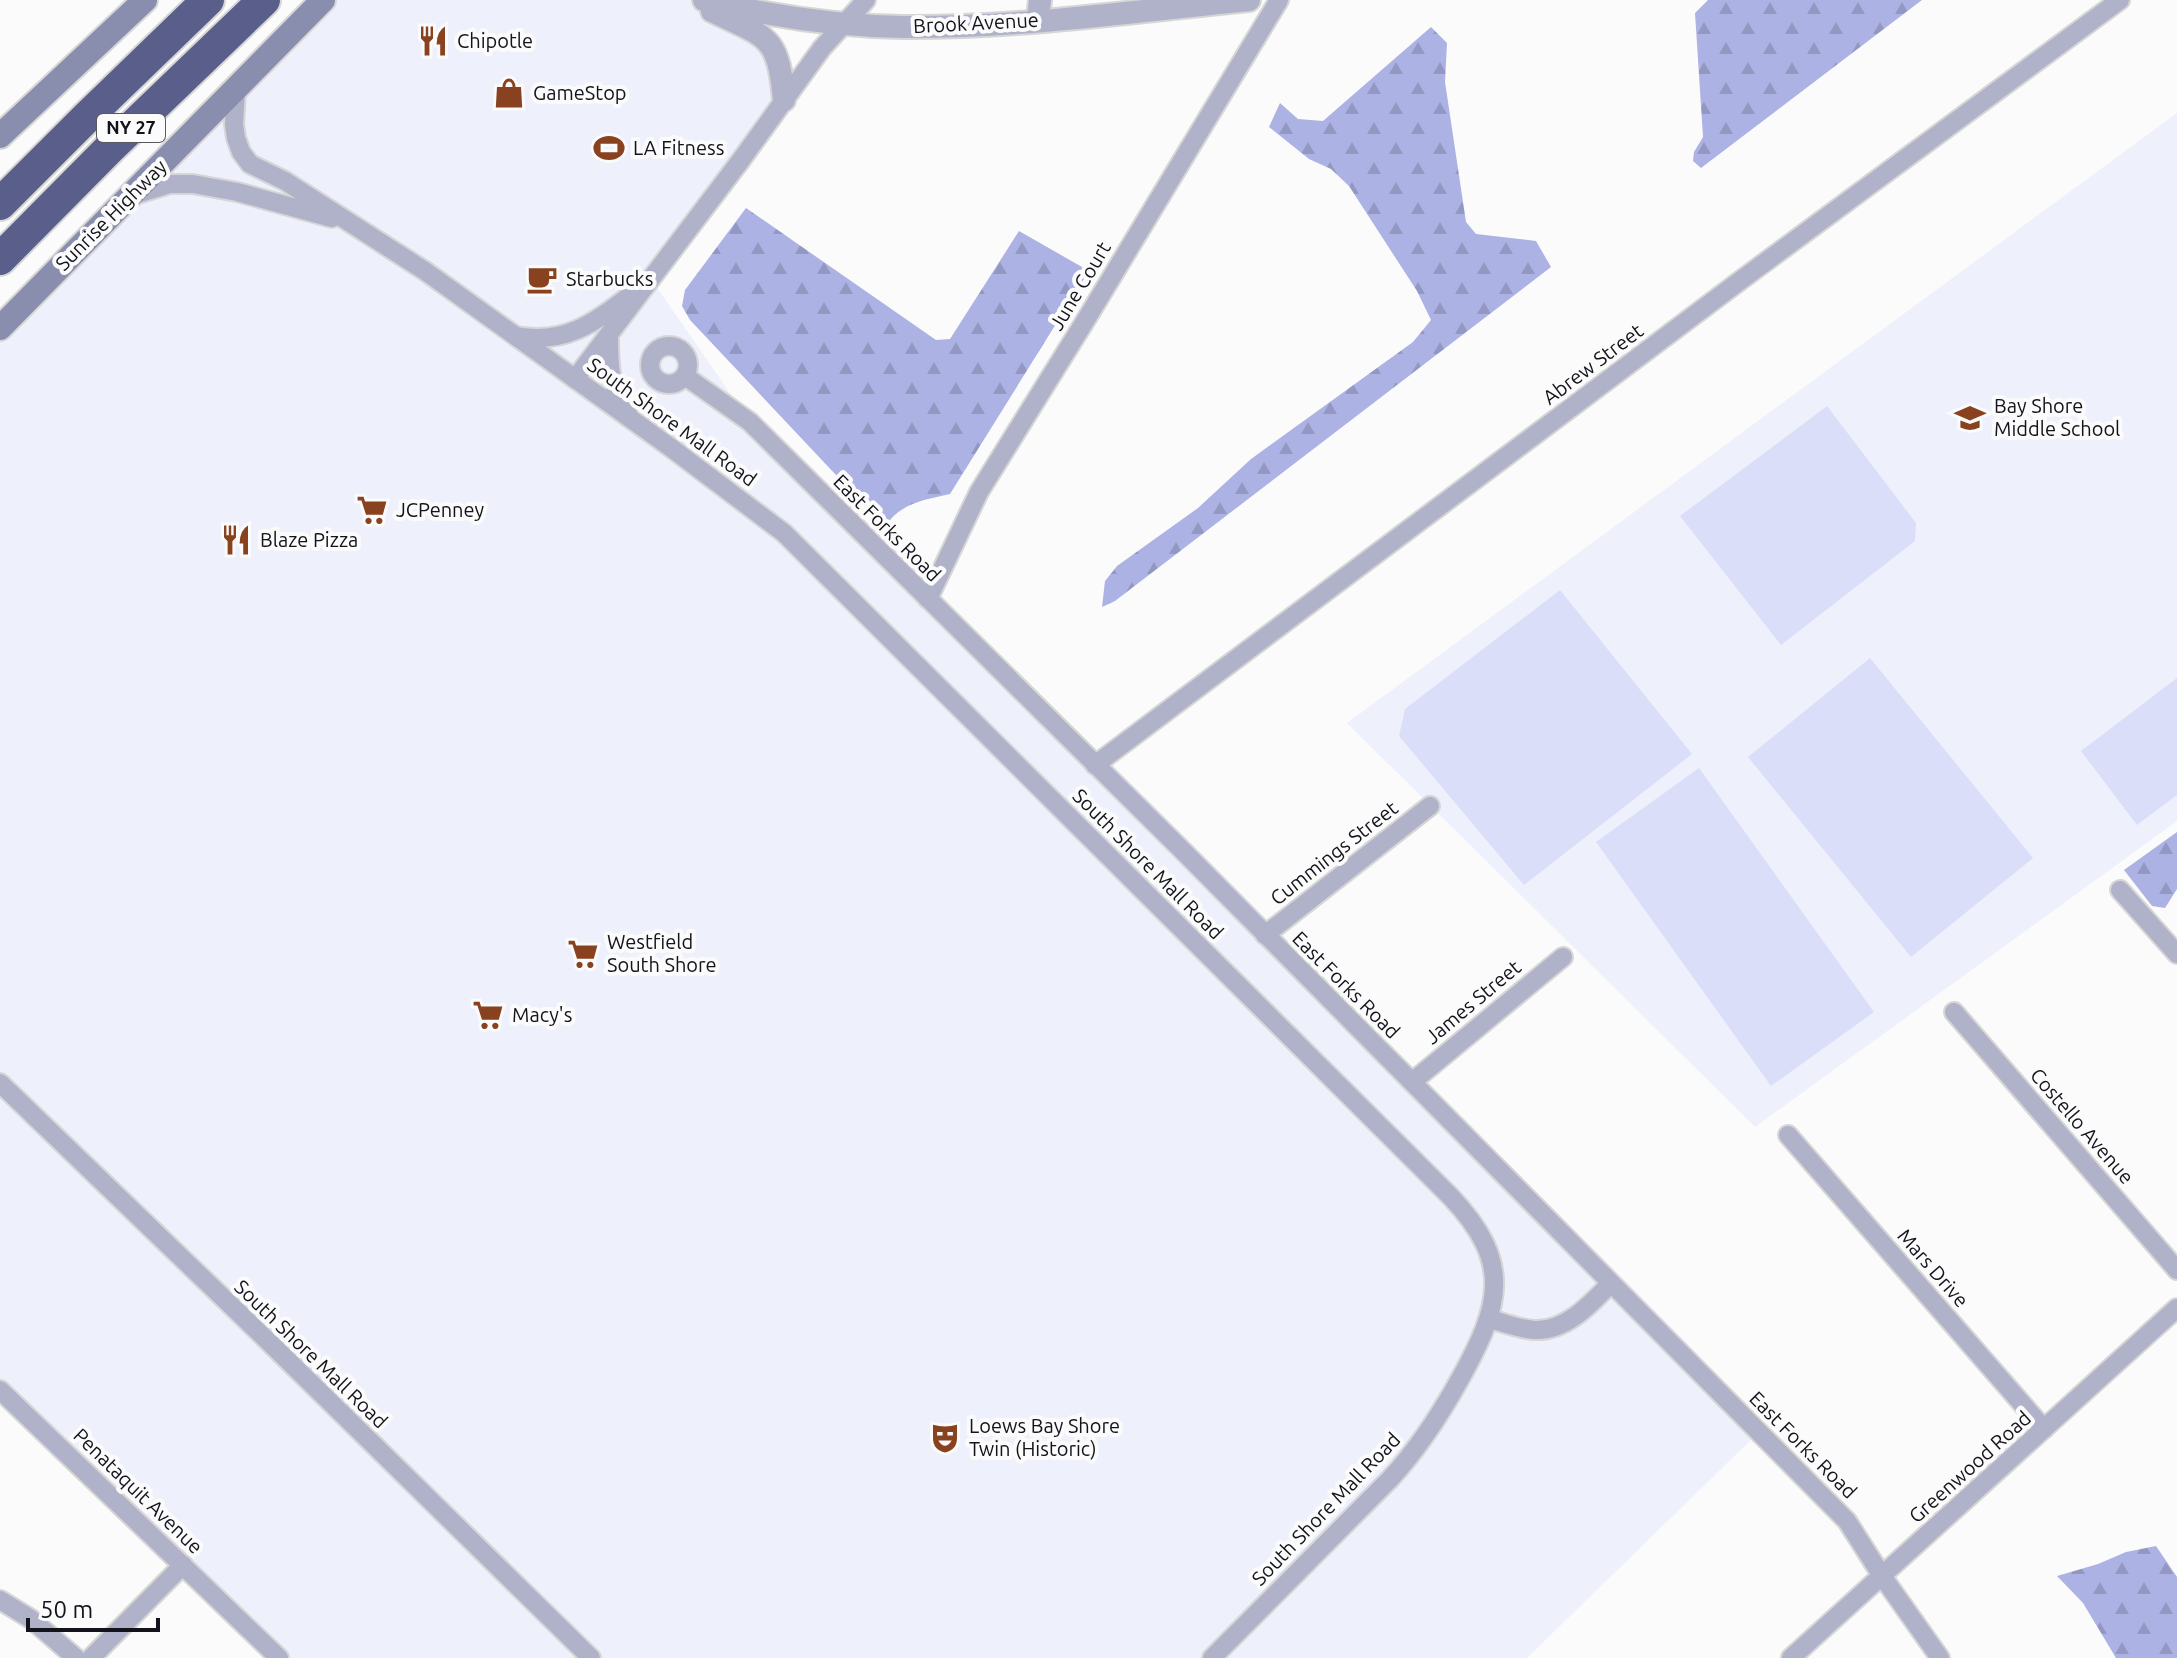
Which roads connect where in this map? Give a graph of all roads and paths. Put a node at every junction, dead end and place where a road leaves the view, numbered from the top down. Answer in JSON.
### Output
{"nodes":[{"id":1,"x":145,"y":0,"type":"edge"},
{"id":2,"x":208,"y":0,"type":"edge"},
{"id":3,"x":264,"y":0,"type":"edge"},
{"id":4,"x":323,"y":0,"type":"edge"},
{"id":5,"x":690,"y":0,"type":"edge"},
{"id":6,"x":704,"y":0,"type":"edge"},
{"id":7,"x":866,"y":0,"type":"edge"},
{"id":8,"x":1249,"y":0,"type":"edge"},
{"id":9,"x":1279,"y":0,"type":"edge"},
{"id":10,"x":2120,"y":0,"type":"edge"},
{"id":11,"x":1039,"y":10,"type":"edge"},
{"id":12,"x":844,"y":24,"type":"junction"},
{"id":13,"x":236,"y":89,"type":"junction"},
{"id":14,"x":784,"y":100,"type":"junction"},
{"id":15,"x":0,"y":136,"type":"edge"},
{"id":16,"x":129,"y":197,"type":"junction"},
{"id":17,"x":0,"y":204,"type":"edge"},
{"id":18,"x":349,"y":223,"type":"junction"},
{"id":19,"x":0,"y":259,"type":"edge"},
{"id":20,"x":651,"y":279,"type":"junction"},
{"id":21,"x":0,"y":328,"type":"edge"},
{"id":22,"x":609,"y":334,"type":"junction"},
{"id":23,"x":515,"y":336,"type":"junction"},
{"id":24,"x":685,"y":376,"type":"dead end"},
{"id":25,"x":575,"y":379,"type":"junction"},
{"id":26,"x":632,"y":419,"type":"junction"},
{"id":27,"x":928,"y":599,"type":"junction"},
{"id":28,"x":1095,"y":765,"type":"junction"},
{"id":29,"x":1430,"y":806,"type":"dead end"},
{"id":30,"x":2120,"y":890,"type":"dead end"},
{"id":31,"x":1265,"y":935,"type":"junction"},
{"id":32,"x":2177,"y":954,"type":"edge"},
{"id":33,"x":1563,"y":957,"type":"dead end"},
{"id":34,"x":1954,"y":1012,"type":"dead end"},
{"id":35,"x":1412,"y":1082,"type":"junction"},
{"id":36,"x":0,"y":1083,"type":"edge"},
{"id":37,"x":1788,"y":1135,"type":"dead end"},
{"id":38,"x":2177,"y":1270,"type":"edge"},
{"id":39,"x":1610,"y":1284,"type":"junction"},
{"id":40,"x":2177,"y":1308,"type":"edge"},
{"id":41,"x":1490,"y":1319,"type":"junction"},
{"id":42,"x":0,"y":1390,"type":"edge"},
{"id":43,"x":2044,"y":1429,"type":"junction"},
{"id":44,"x":183,"y":1565,"type":"junction"},
{"id":45,"x":1882,"y":1576,"type":"junction"},
{"id":46,"x":0,"y":1600,"type":"edge"},
{"id":47,"x":76,"y":1658,"type":"edge"},
{"id":48,"x":91,"y":1658,"type":"edge"},
{"id":49,"x":279,"y":1658,"type":"edge"},
{"id":50,"x":591,"y":1658,"type":"edge"},
{"id":51,"x":1212,"y":1658,"type":"edge"},
{"id":52,"x":1791,"y":1658,"type":"edge"},
{"id":53,"x":1940,"y":1658,"type":"edge"}],
"edges":[{"from":1,"to":15,"type":"main road"},
{"from":2,"to":17,"type":"highway","number":"NY 27"},
{"from":3,"to":19,"type":"highway","number":"NY 27"},
{"from":4,"to":13,"type":"main road","name":"Sunrise Highway"},
{"from":5,"to":14,"type":"street"},
{"from":6,"to":12,"type":"street","name":"Brook Avenue"},
{"from":7,"to":12,"type":"street"},
{"from":8,"to":11,"type":"street","name":"Brook Avenue"},
{"from":9,"to":27,"type":"street","name":"June Court"},
{"from":10,"to":28,"type":"street","name":"Abrew Street"},
{"from":11,"to":12,"type":"street","name":"Brook Avenue"},
{"from":12,"to":14,"type":"street"},
{"from":13,"to":16,"type":"main road","name":"Sunrise Highway"},
{"from":13,"to":18,"type":"street","name":"South Shore Mall Road"},
{"from":14,"to":20,"type":"street"},
{"from":16,"to":18,"type":"street","name":"South Shore Mall Road"},
{"from":16,"to":21,"type":"main road","name":"Sunrise Highway"},
{"from":18,"to":23,"type":"street","name":"South Shore Mall Road"},
{"from":20,"to":22,"type":"street"},
{"from":20,"to":23,"type":"street"},
{"from":22,"to":25,"type":"street"},
{"from":22,"to":26,"type":"street"},
{"from":23,"to":25,"type":"street","name":"South Shore Mall Road"},
{"from":24,"to":27,"type":"street","name":"East Forks Road"},
{"from":25,"to":26,"type":"street","name":"South Shore Mall Road"},
{"from":26,"to":41,"type":"street","name":"South Shore Mall Road"},
{"from":27,"to":28,"type":"street","name":"East Forks Road"},
{"from":28,"to":31,"type":"street","name":"East Forks Road"},
{"from":29,"to":31,"type":"street","name":"Cummings Street"},
{"from":30,"to":32,"type":"street"},
{"from":31,"to":35,"type":"street","name":"East Forks Road"},
{"from":33,"to":35,"type":"street","name":"James Street"},
{"from":34,"to":38,"type":"street","name":"Costello Avenue"},
{"from":35,"to":39,"type":"street","name":"East Forks Road"},
{"from":36,"to":50,"type":"street","name":"South Shore Mall Road"},
{"from":37,"to":43,"type":"street","name":"Mars Drive"},
{"from":39,"to":41,"type":"street"},
{"from":39,"to":45,"type":"street","name":"East Forks Road"},
{"from":40,"to":43,"type":"street","name":"Greenwood Road"},
{"from":41,"to":51,"type":"street","name":"South Shore Mall Road"},
{"from":42,"to":44,"type":"street","name":"Penataquit Avenue"},
{"from":43,"to":45,"type":"street","name":"Greenwood Road"},
{"from":44,"to":48,"type":"street"},
{"from":44,"to":49,"type":"street","name":"Penataquit Avenue"},
{"from":45,"to":52,"type":"street","name":"Greenwood Road"},
{"from":45,"to":53,"type":"street","name":"East Forks Road"},
{"from":46,"to":47,"type":"street"}]}
